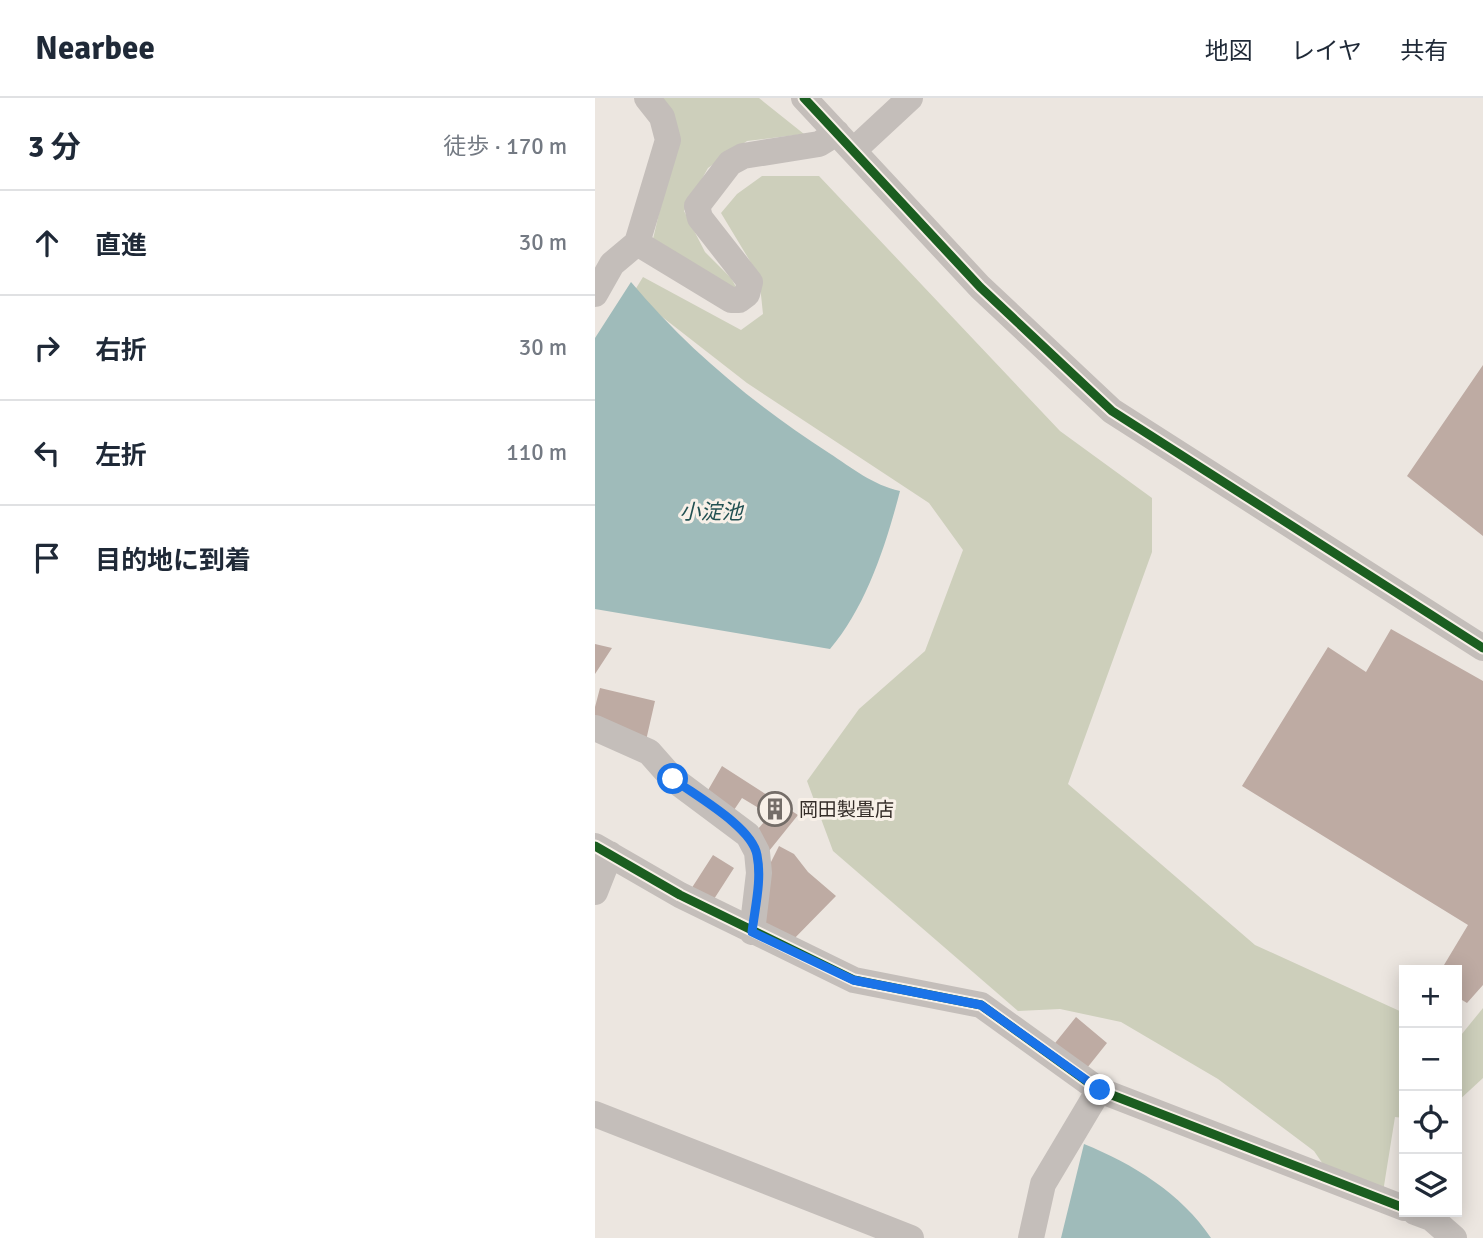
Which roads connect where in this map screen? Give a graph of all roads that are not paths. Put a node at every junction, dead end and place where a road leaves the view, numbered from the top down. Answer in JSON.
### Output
{"nodes":[{"id":1,"x":647,"y":98,"type":"edge"},
{"id":2,"x":804,"y":98,"type":"edge"},
{"id":3,"x":910,"y":98,"type":"edge"},
{"id":4,"x":846,"y":142,"type":"junction"},
{"id":5,"x":637,"y":243,"type":"junction"},
{"id":6,"x":595,"y":294,"type":"edge"},
{"id":7,"x":1483,"y":648,"type":"edge"},
{"id":8,"x":595,"y":728,"type":"edge"},
{"id":9,"x":602,"y":850,"type":"edge"},
{"id":10,"x":595,"y":892,"type":"edge"},
{"id":11,"x":752,"y":932,"type":"junction"},
{"id":12,"x":1100,"y":1090,"type":"junction"},
{"id":13,"x":595,"y":1114,"type":"edge"},
{"id":14,"x":1399,"y":1206,"type":"edge"},
{"id":15,"x":1428,"y":1217,"type":"edge"},
{"id":16,"x":911,"y":1238,"type":"edge"},
{"id":17,"x":1031,"y":1238,"type":"edge"},
{"id":18,"x":1454,"y":1238,"type":"edge"}],
"edges":[{"from":1,"to":5,"type":"street"},
{"from":2,"to":4,"type":"street"},
{"from":3,"to":4,"type":"street"},
{"from":4,"to":5,"type":"street"},
{"from":4,"to":7,"type":"street"},
{"from":5,"to":6,"type":"street"},
{"from":8,"to":11,"type":"street"},
{"from":9,"to":10,"type":"street"},
{"from":9,"to":11,"type":"street"},
{"from":11,"to":12,"type":"street"},
{"from":12,"to":14,"type":"street"},
{"from":12,"to":17,"type":"street"},
{"from":13,"to":16,"type":"street"},
{"from":15,"to":18,"type":"street"}]}
